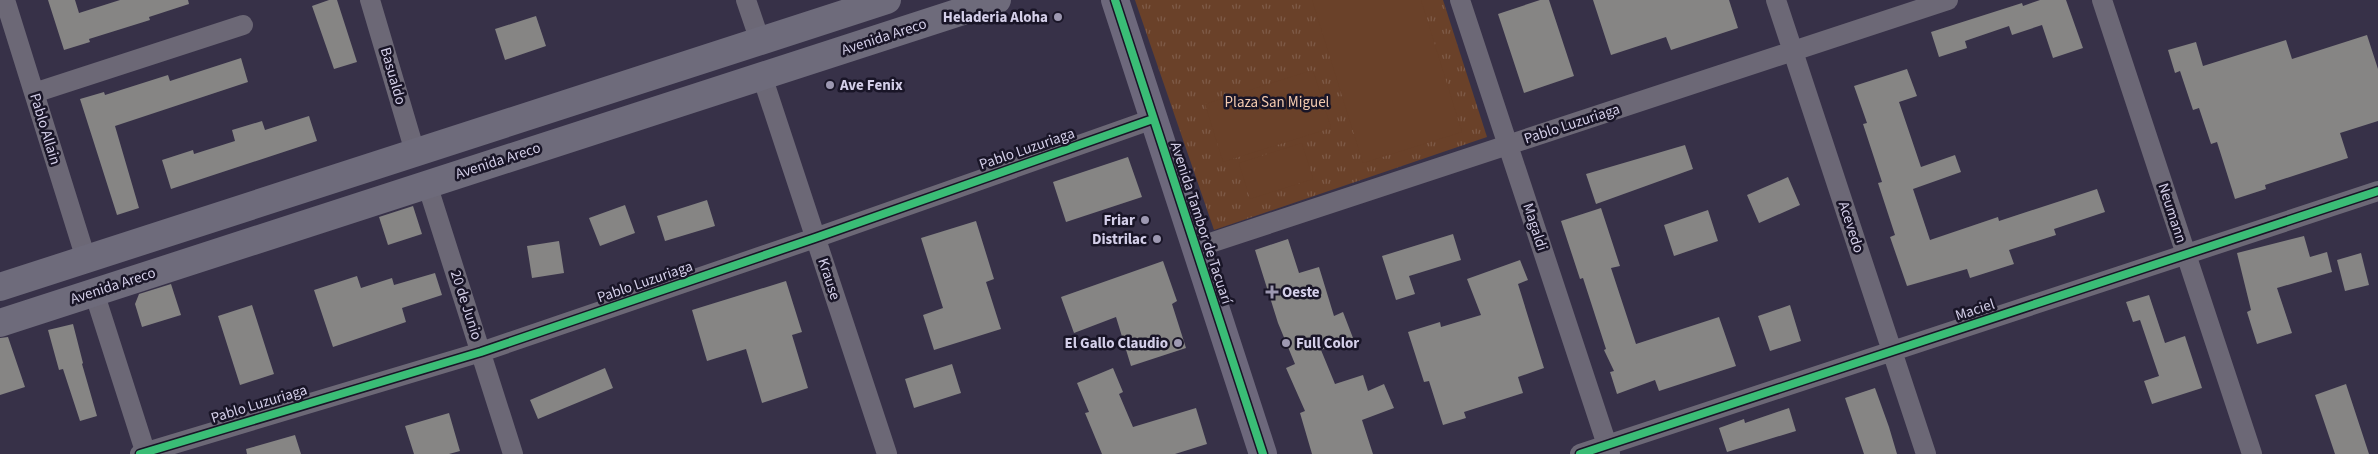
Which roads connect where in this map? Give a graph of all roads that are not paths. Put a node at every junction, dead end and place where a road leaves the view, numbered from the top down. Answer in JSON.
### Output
{"nodes":[{"id":1,"x":5,"y":0,"type":"edge"},
{"id":2,"x":370,"y":0,"type":"edge"},
{"id":3,"x":746,"y":0,"type":"edge"},
{"id":4,"x":887,"y":0,"type":"edge"},
{"id":5,"x":997,"y":0,"type":"edge"},
{"id":6,"x":1115,"y":0,"type":"edge"},
{"id":7,"x":1460,"y":0,"type":"edge"},
{"id":8,"x":1776,"y":0,"type":"edge"},
{"id":9,"x":1948,"y":0,"type":"edge"},
{"id":10,"x":2102,"y":0,"type":"edge"},
{"id":11,"x":243,"y":25,"type":"dead end"},
{"id":12,"x":760,"y":41,"type":"junction"},
{"id":13,"x":1793,"y":51,"type":"junction"},
{"id":14,"x":762,"y":76,"type":"junction"},
{"id":15,"x":34,"y":93,"type":"junction"},
{"id":16,"x":1153,"y":119,"type":"junction"},
{"id":17,"x":1508,"y":145,"type":"junction"},
{"id":18,"x":415,"y":152,"type":"junction"},
{"id":19,"x":427,"y":184,"type":"junction"},
{"id":20,"x":2378,"y":191,"type":"edge"},
{"id":21,"x":815,"y":238,"type":"junction"},
{"id":22,"x":1195,"y":248,"type":"junction"},
{"id":23,"x":2186,"y":255,"type":"junction"},
{"id":24,"x":86,"y":259,"type":"junction"},
{"id":25,"x":0,"y":287,"type":"edge"},
{"id":26,"x":94,"y":292,"type":"junction"},
{"id":27,"x":0,"y":323,"type":"edge"},
{"id":28,"x":1892,"y":351,"type":"junction"},
{"id":29,"x":481,"y":352,"type":"junction"},
{"id":30,"x":1609,"y":450,"type":"edge"},
{"id":31,"x":144,"y":454,"type":"edge"},
{"id":32,"x":513,"y":454,"type":"edge"},
{"id":33,"x":887,"y":454,"type":"edge"},
{"id":34,"x":1262,"y":454,"type":"edge"},
{"id":35,"x":1580,"y":454,"type":"edge"},
{"id":36,"x":1926,"y":454,"type":"edge"},
{"id":37,"x":2252,"y":454,"type":"edge"}],
"edges":[{"from":1,"to":15,"type":"street","name":"Pablo Allain"},
{"from":2,"to":18,"type":"street","name":"Basualdo"},
{"from":3,"to":12,"type":"street"},
{"from":4,"to":12,"type":"main road"},
{"from":5,"to":14,"type":"main road","name":"Avenida Areco"},
{"from":6,"to":16,"type":"main road","name":"Avenida Tambor de Tacuarí"},
{"from":7,"to":17,"type":"street","name":"Magaldi"},
{"from":8,"to":13,"type":"street","name":"Acevedo"},
{"from":9,"to":13,"type":"street","name":"Pablo Luzuriaga"},
{"from":10,"to":23,"type":"street","name":"Neumann"},
{"from":11,"to":15,"type":"street"},
{"from":12,"to":18,"type":"main road"},
{"from":13,"to":17,"type":"street","name":"Pablo Luzuriaga"},
{"from":13,"to":28,"type":"street","name":"Acevedo"},
{"from":14,"to":19,"type":"main road","name":"Avenida Areco"},
{"from":14,"to":21,"type":"street","name":"Krause"},
{"from":15,"to":24,"type":"street","name":"Pablo Allain"},
{"from":16,"to":21,"type":"street","name":"Pablo Luzuriaga"},
{"from":16,"to":22,"type":"main road","name":"Avenida Tambor de Tacuarí"},
{"from":17,"to":22,"type":"street","name":"Pablo Luzuriaga"},
{"from":17,"to":30,"type":"street","name":"Magaldi"},
{"from":18,"to":24,"type":"main road"},
{"from":19,"to":26,"type":"main road","name":"Avenida Areco"},
{"from":19,"to":29,"type":"street","name":"20 de Junio"},
{"from":20,"to":23,"type":"street","name":"Maciel"},
{"from":21,"to":29,"type":"street","name":"Pablo Luzuriaga"},
{"from":21,"to":33,"type":"street","name":"Krause"},
{"from":22,"to":34,"type":"main road","name":"Avenida Tambor de Tacuarí"},
{"from":23,"to":28,"type":"street","name":"Maciel"},
{"from":23,"to":37,"type":"street","name":"Neumann"},
{"from":24,"to":25,"type":"main road"},
{"from":26,"to":27,"type":"main road","name":"Avenida Areco"},
{"from":26,"to":31,"type":"street"},
{"from":28,"to":30,"type":"street","name":"Maciel"},
{"from":28,"to":36,"type":"street","name":"Acevedo"},
{"from":29,"to":31,"type":"street","name":"Pablo Luzuriaga"},
{"from":29,"to":32,"type":"street","name":"20 de Junio"},
{"from":30,"to":35,"type":"street","name":"Maciel"}]}
